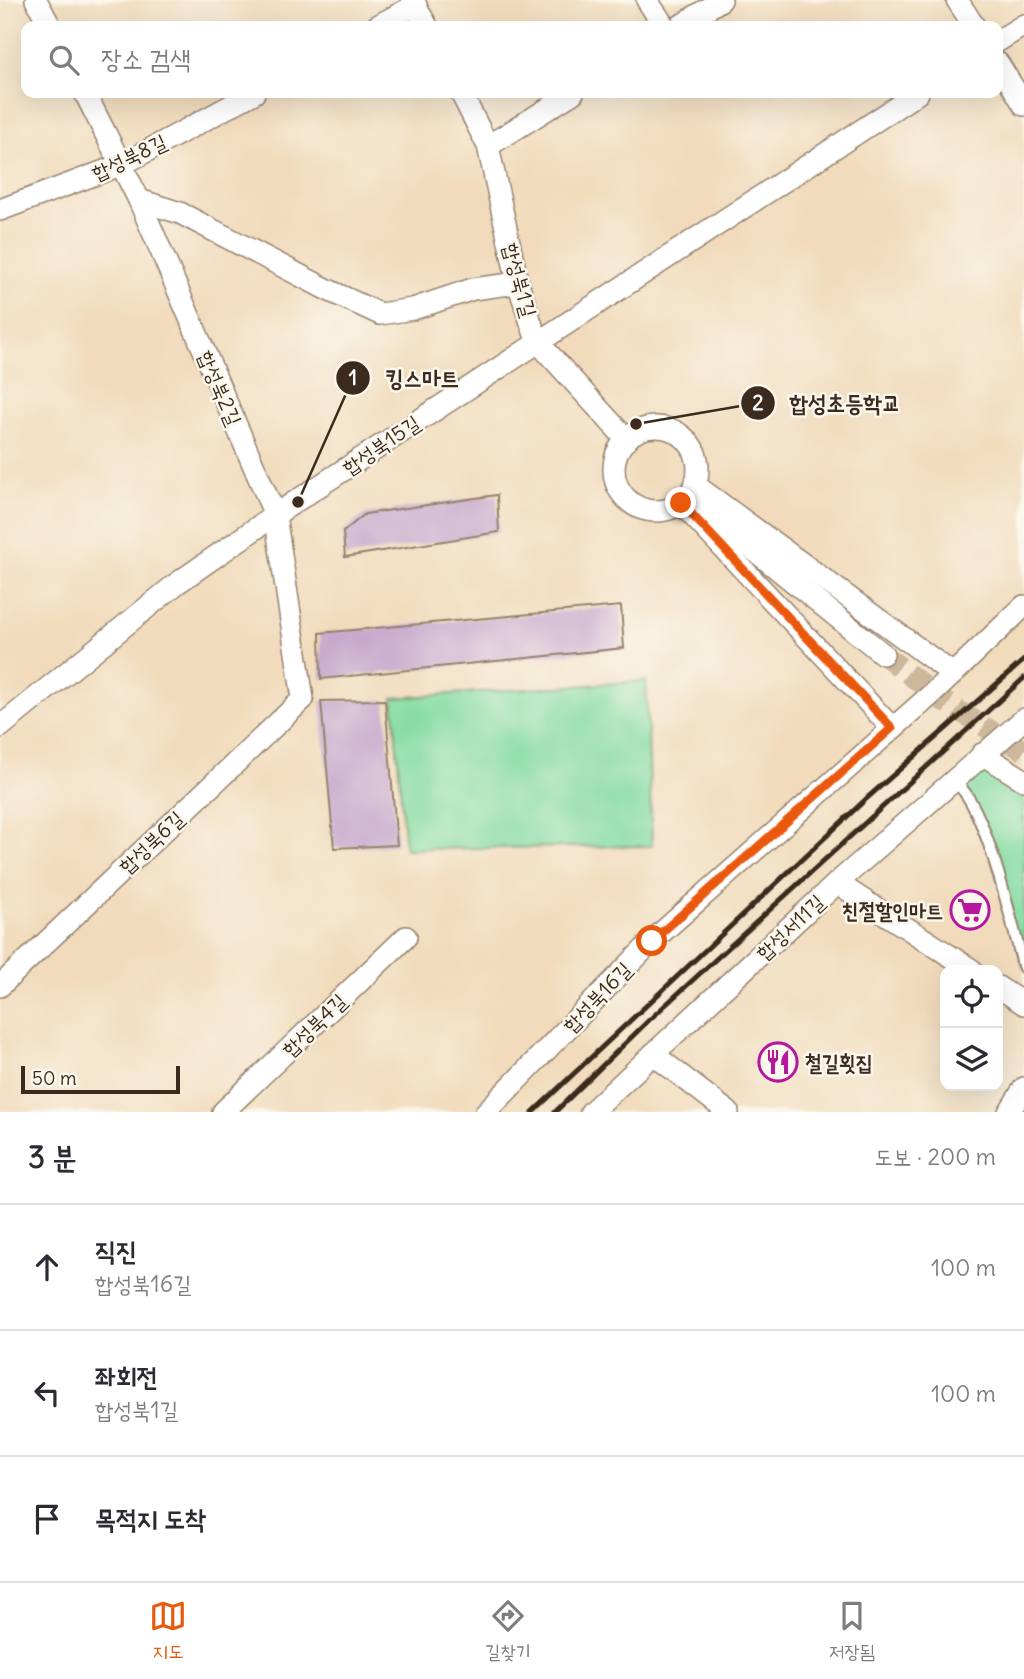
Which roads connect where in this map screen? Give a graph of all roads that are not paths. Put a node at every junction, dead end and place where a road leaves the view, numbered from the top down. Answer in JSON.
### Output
{"nodes":[{"id":1,"x":36,"y":0,"type":"edge"},
{"id":2,"x":647,"y":0,"type":"edge"},
{"id":3,"x":721,"y":0,"type":"edge"},
{"id":4,"x":957,"y":0,"type":"edge"},
{"id":5,"x":414,"y":3,"type":"edge"},
{"id":6,"x":47,"y":21,"type":"edge"},
{"id":7,"x":385,"y":21,"type":"edge"},
{"id":8,"x":424,"y":21,"type":"edge"},
{"id":9,"x":661,"y":21,"type":"edge"},
{"id":10,"x":688,"y":21,"type":"edge"},
{"id":11,"x":971,"y":21,"type":"edge"},
{"id":12,"x":1024,"y":25,"type":"edge"},
{"id":13,"x":1003,"y":38,"type":"edge"},
{"id":14,"x":1003,"y":71,"type":"edge"},
{"id":15,"x":88,"y":98,"type":"edge"},
{"id":16,"x":245,"y":98,"type":"edge"},
{"id":17,"x":464,"y":98,"type":"edge"},
{"id":18,"x":565,"y":98,"type":"edge"},
{"id":19,"x":910,"y":98,"type":"edge"},
{"id":20,"x":1024,"y":105,"type":"edge"},
{"id":21,"x":488,"y":146,"type":"junction"},
{"id":22,"x":123,"y":164,"type":"junction"},
{"id":23,"x":139,"y":200,"type":"junction"},
{"id":24,"x":0,"y":210,"type":"edge"},
{"id":25,"x":518,"y":283,"type":"junction"},
{"id":26,"x":537,"y":341,"type":"junction"},
{"id":27,"x":626,"y":440,"type":"junction"},
{"id":28,"x":688,"y":495,"type":"junction"},
{"id":29,"x":275,"y":515,"type":"junction"},
{"id":30,"x":1024,"y":606,"type":"edge"},
{"id":31,"x":883,"y":654,"type":"tunnel mouth"},
{"id":32,"x":953,"y":674,"type":"junction"},
{"id":33,"x":303,"y":699,"type":"joint"},
{"id":34,"x":1024,"y":719,"type":"edge"},
{"id":35,"x":0,"y":727,"type":"edge"},
{"id":36,"x":892,"y":728,"type":"junction"},
{"id":37,"x":982,"y":754,"type":"junction"},
{"id":38,"x":1024,"y":780,"type":"edge"},
{"id":39,"x":954,"y":782,"type":"junction"},
{"id":40,"x":837,"y":883,"type":"junction"},
{"id":41,"x":406,"y":937,"type":"dead end"},
{"id":42,"x":964,"y":965,"type":"edge"},
{"id":43,"x":1024,"y":968,"type":"edge"},
{"id":44,"x":0,"y":986,"type":"edge"},
{"id":45,"x":1003,"y":989,"type":"edge"},
{"id":46,"x":1022,"y":998,"type":"edge"},
{"id":47,"x":653,"y":1054,"type":"junction"},
{"id":48,"x":1024,"y":1088,"type":"edge"},
{"id":49,"x":223,"y":1112,"type":"edge"},
{"id":50,"x":486,"y":1112,"type":"edge"},
{"id":51,"x":591,"y":1112,"type":"edge"},
{"id":52,"x":728,"y":1112,"type":"edge"},
{"id":53,"x":1009,"y":1112,"type":"edge"}],
"edges":[{"from":1,"to":6,"type":"street"},
{"from":2,"to":9,"type":"street"},
{"from":3,"to":10,"type":"street"},
{"from":4,"to":11,"type":"street"},
{"from":5,"to":7,"type":"street"},
{"from":5,"to":8,"type":"street"},
{"from":12,"to":13,"type":"street"},
{"from":14,"to":20,"type":"street"},
{"from":15,"to":22,"type":"street","name":"합성북2길"},
{"from":16,"to":22,"type":"street","name":"합성북8길"},
{"from":17,"to":21,"type":"street","name":"합성북1길"},
{"from":18,"to":21,"type":"street"},
{"from":19,"to":26,"type":"street","name":"합성북15길"},
{"from":21,"to":25,"type":"street","name":"합성북1길"},
{"from":22,"to":23,"type":"street","name":"합성북2길"},
{"from":22,"to":24,"type":"street","name":"합성북8길"},
{"from":23,"to":25,"type":"street"},
{"from":23,"to":29,"type":"street","name":"합성북2길"},
{"from":25,"to":26,"type":"street","name":"합성북1길"},
{"from":26,"to":27,"type":"street","name":"합성북1길"},
{"from":26,"to":29,"type":"street","name":"합성북15길"},
{"from":27,"to":28,"type":"street"},
{"from":27,"to":28,"type":"street"},
{"from":28,"to":31,"type":"street"},
{"from":28,"to":32,"type":"street"},
{"from":28,"to":36,"type":"street"},
{"from":29,"to":33,"type":"street","name":"합성북2길"},
{"from":29,"to":35,"type":"street","name":"합성북15길"},
{"from":30,"to":32,"type":"street","name":"합성북16길"},
{"from":32,"to":36,"type":"street","name":"합성북16길"},
{"from":33,"to":44,"type":"street","name":"합성북6길"},
{"from":34,"to":37,"type":"street","name":"합성서11길"},
{"from":36,"to":50,"type":"street","name":"합성북16길"},
{"from":37,"to":38,"type":"street"},
{"from":37,"to":39,"type":"street","name":"합성서11길"},
{"from":39,"to":40,"type":"street","name":"합성서11길"},
{"from":39,"to":43,"type":"lane"},
{"from":40,"to":42,"type":"street"},
{"from":40,"to":47,"type":"street","name":"합성서11길"},
{"from":41,"to":49,"type":"street","name":"합성북4길"},
{"from":45,"to":46,"type":"street"},
{"from":47,"to":51,"type":"street","name":"합성서11길"},
{"from":47,"to":52,"type":"street"},
{"from":48,"to":53,"type":"street"}]}
